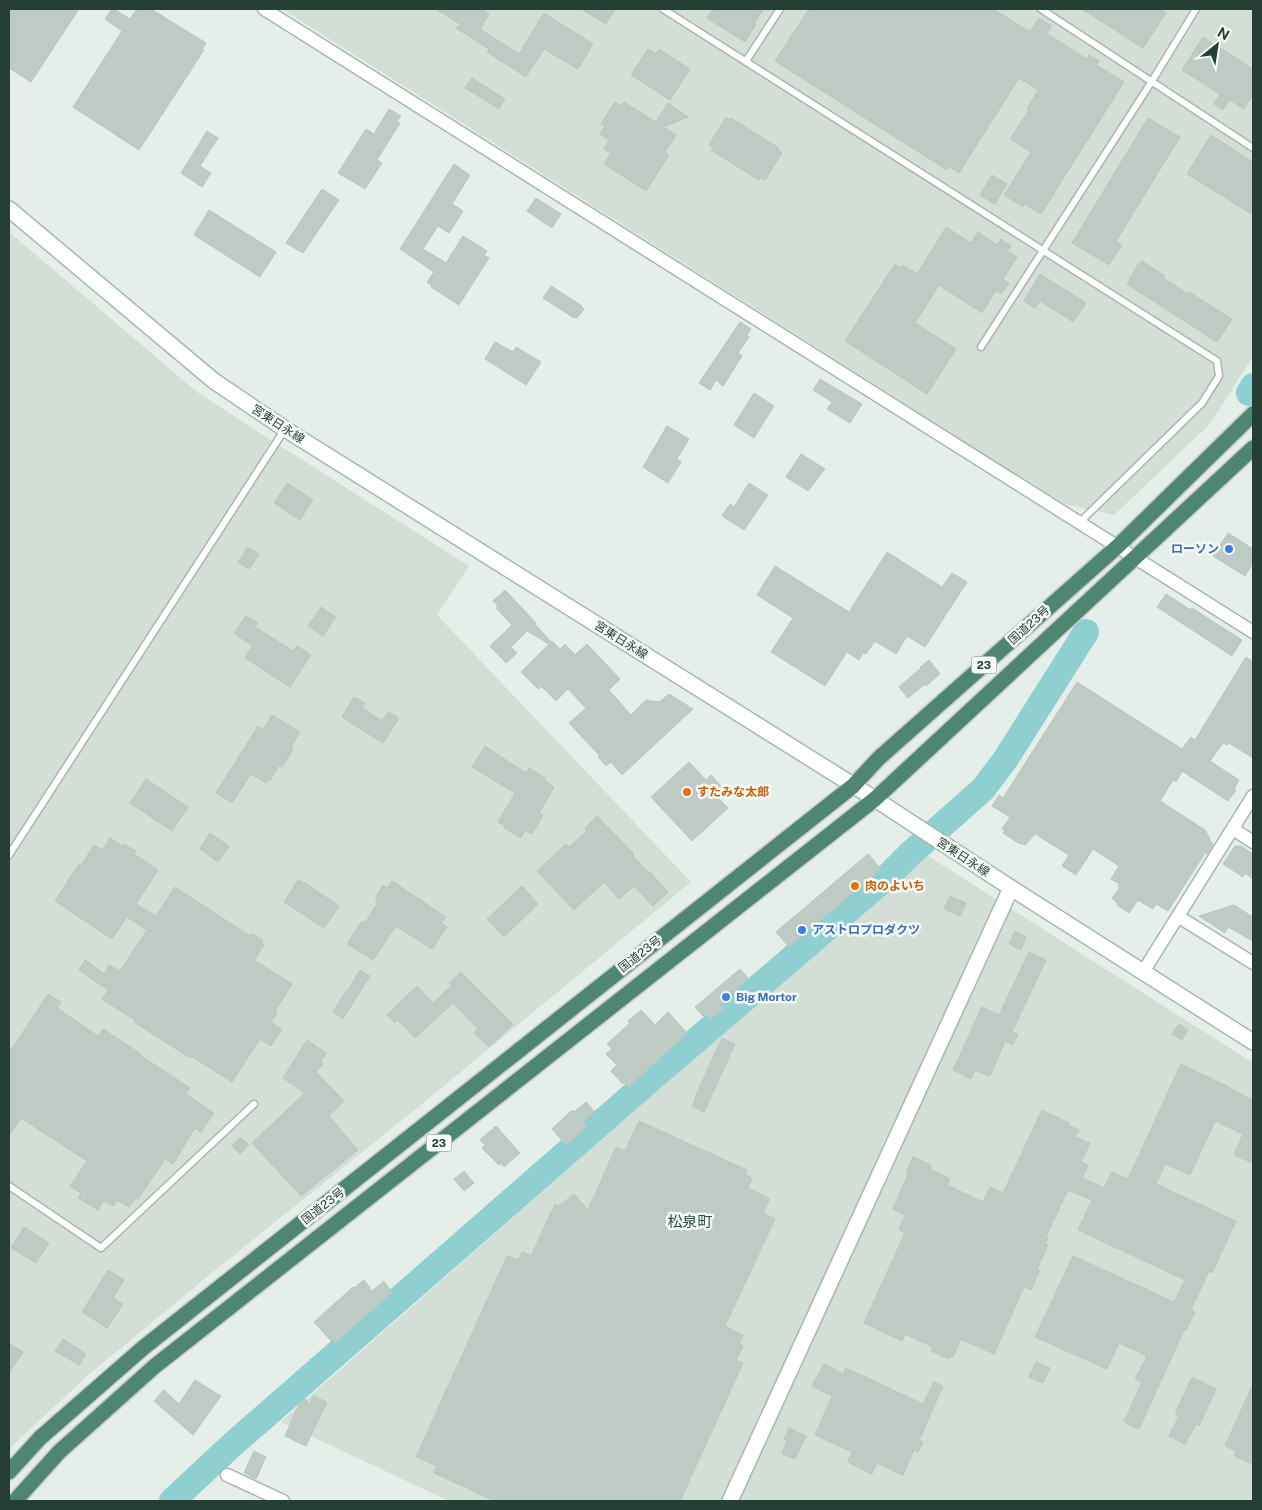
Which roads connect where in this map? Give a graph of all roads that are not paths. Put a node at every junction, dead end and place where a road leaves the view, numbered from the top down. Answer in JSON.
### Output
{"nodes":[{"id":1,"x":264,"y":9,"type":"edge"},
{"id":2,"x":663,"y":9,"type":"edge"},
{"id":3,"x":780,"y":9,"type":"edge"},
{"id":4,"x":1041,"y":9,"type":"edge"},
{"id":5,"x":1196,"y":9,"type":"edge"},
{"id":6,"x":746,"y":61,"type":"junction"},
{"id":7,"x":1152,"y":81,"type":"junction"},
{"id":8,"x":1253,"y":148,"type":"edge"},
{"id":9,"x":9,"y":209,"type":"edge"},
{"id":10,"x":1044,"y":250,"type":"junction"},
{"id":11,"x":981,"y":346,"type":"dead end"},
{"id":12,"x":1253,"y":414,"type":"edge"},
{"id":13,"x":284,"y":429,"type":"junction"},
{"id":14,"x":1253,"y":448,"type":"edge"},
{"id":15,"x":1080,"y":522,"type":"junction"},
{"id":16,"x":1118,"y":546,"type":"junction"},
{"id":17,"x":1136,"y":557,"type":"junction"},
{"id":18,"x":1253,"y":632,"type":"edge"},
{"id":19,"x":853,"y":786,"type":"junction"},
{"id":20,"x":1253,"y":796,"type":"edge"},
{"id":21,"x":875,"y":799,"type":"junction"},
{"id":22,"x":1233,"y":829,"type":"junction"},
{"id":23,"x":1253,"y":842,"type":"edge"},
{"id":24,"x":9,"y":855,"type":"edge"},
{"id":25,"x":1010,"y":888,"type":"junction"},
{"id":26,"x":1179,"y":917,"type":"junction"},
{"id":27,"x":1253,"y":963,"type":"edge"},
{"id":28,"x":1143,"y":972,"type":"junction"},
{"id":29,"x":1253,"y":1042,"type":"edge"},
{"id":30,"x":254,"y":1104,"type":"dead end"},
{"id":31,"x":9,"y":1186,"type":"edge"},
{"id":32,"x":9,"y":1472,"type":"edge"},
{"id":33,"x":227,"y":1475,"type":"dead end"},
{"id":34,"x":15,"y":1501,"type":"edge"},
{"id":35,"x":283,"y":1501,"type":"edge"},
{"id":36,"x":730,"y":1501,"type":"edge"}],
"edges":[{"from":1,"to":15,"type":"street"},
{"from":2,"to":6,"type":"lane"},
{"from":3,"to":6,"type":"lane"},
{"from":4,"to":7,"type":"lane"},
{"from":5,"to":7,"type":"lane"},
{"from":6,"to":10,"type":"lane"},
{"from":7,"to":8,"type":"lane"},
{"from":7,"to":10,"type":"lane"},
{"from":9,"to":13,"type":"main road","name":"宮東日永線"},
{"from":10,"to":11,"type":"lane"},
{"from":10,"to":15,"type":"lane"},
{"from":12,"to":16,"type":"highway","name":"国道23号","number":"23"},
{"from":13,"to":19,"type":"main road","name":"宮東日永線"},
{"from":13,"to":24,"type":"lane"},
{"from":14,"to":17,"type":"highway","name":"国道23号","number":"23"},
{"from":15,"to":16,"type":"street"},
{"from":16,"to":17,"type":"street"},
{"from":16,"to":19,"type":"highway","name":"国道23号","number":"23"},
{"from":17,"to":18,"type":"street"},
{"from":17,"to":21,"type":"highway","name":"国道23号","number":"23"},
{"from":19,"to":21,"type":"main road","name":"宮東日永線"},
{"from":19,"to":32,"type":"highway","name":"国道23号","number":"23"},
{"from":20,"to":22,"type":"street"},
{"from":21,"to":25,"type":"main road","name":"宮東日永線"},
{"from":21,"to":34,"type":"highway","name":"国道23号","number":"23"},
{"from":22,"to":23,"type":"street"},
{"from":22,"to":26,"type":"street"},
{"from":25,"to":28,"type":"main road","name":"宮東日永線"},
{"from":25,"to":36,"type":"main road"},
{"from":26,"to":27,"type":"street"},
{"from":26,"to":28,"type":"street"},
{"from":28,"to":29,"type":"main road","name":"宮東日永線"},
{"from":30,"to":31,"type":"lane"},
{"from":33,"to":35,"type":"street"}]}
